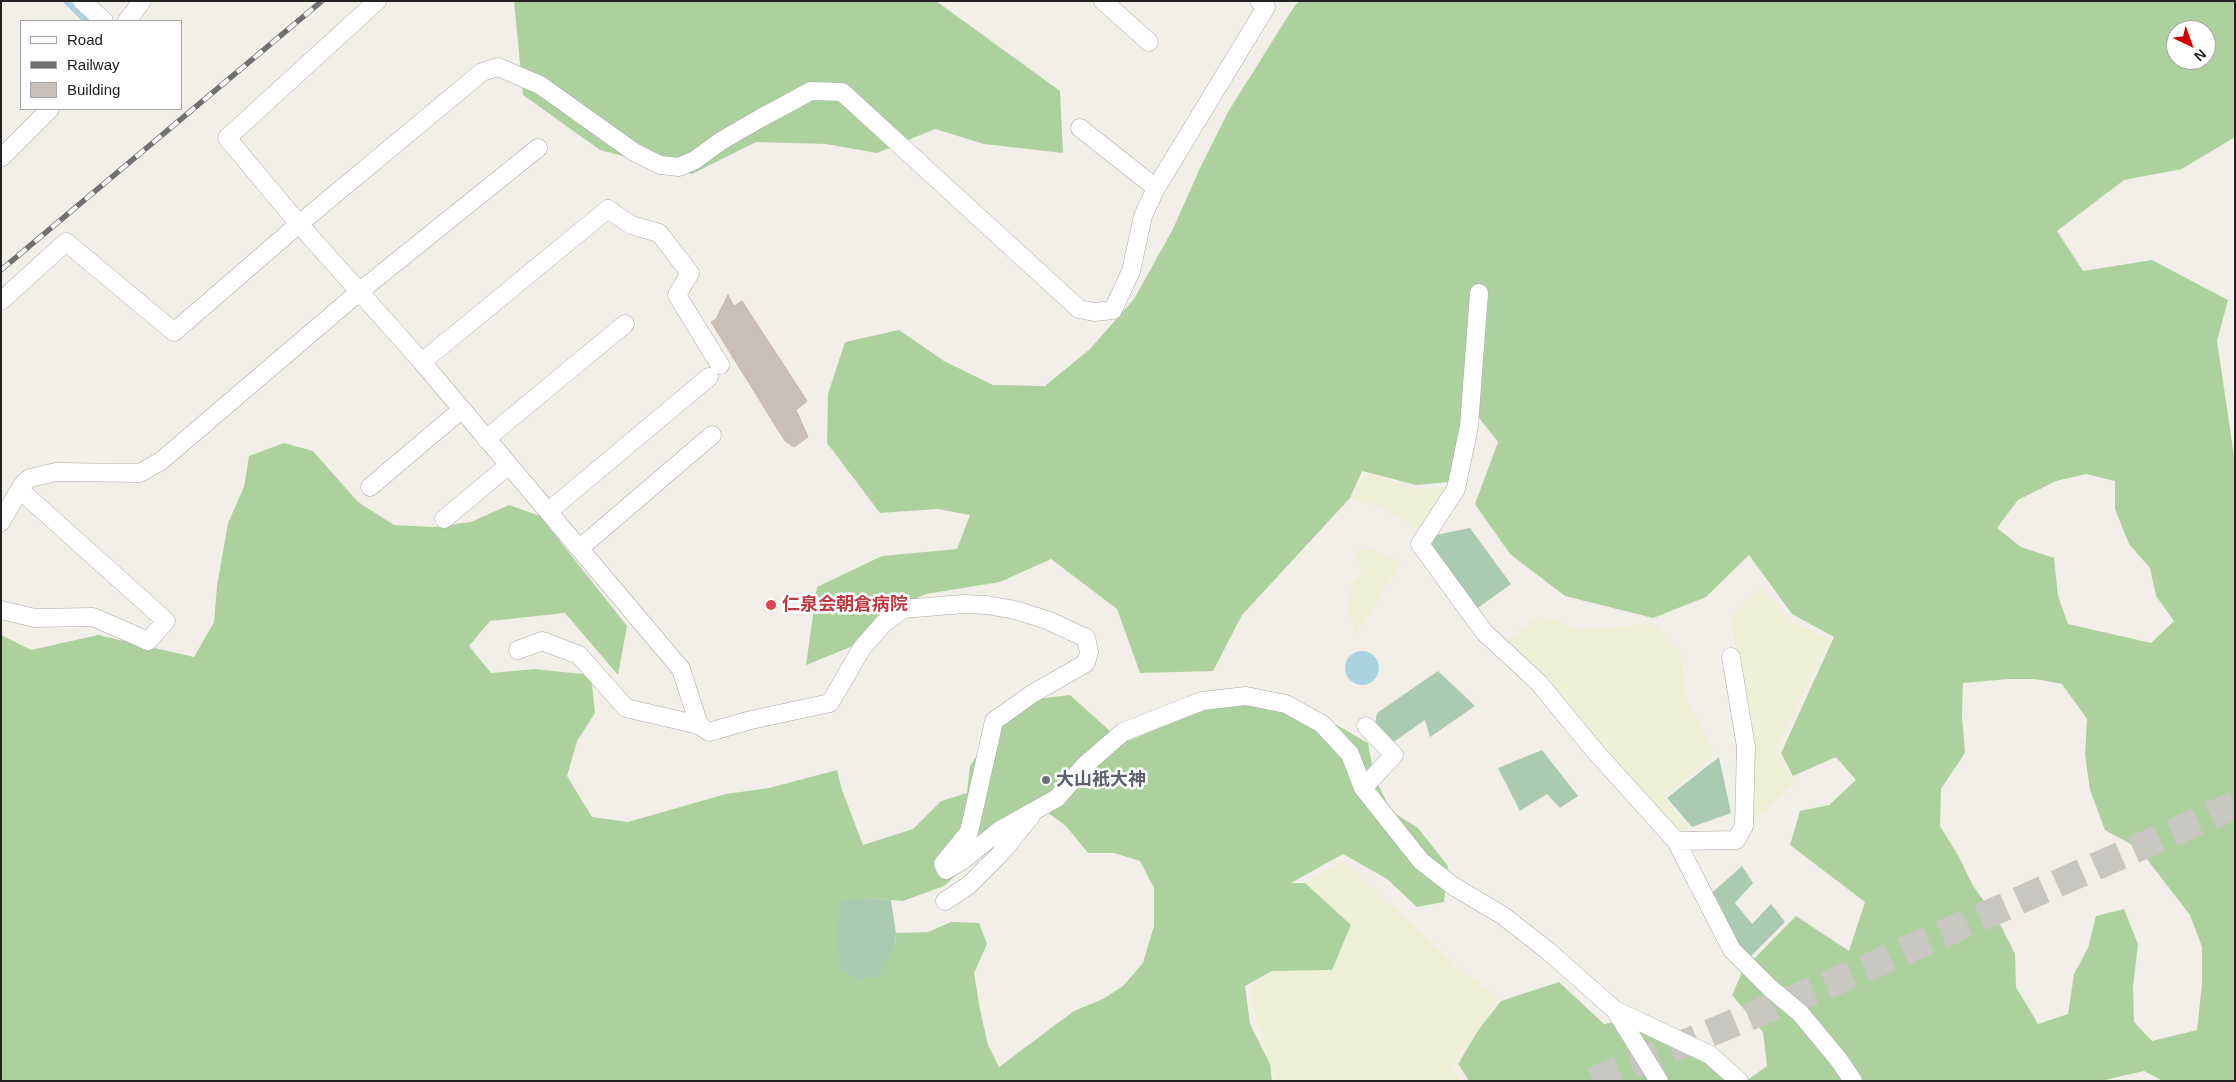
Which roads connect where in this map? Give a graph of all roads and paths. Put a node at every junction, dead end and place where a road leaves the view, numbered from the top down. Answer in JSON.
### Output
{"nodes":[{"id":1,"x":82,"y":1,"type":"edge"},
{"id":2,"x":142,"y":1,"type":"edge"},
{"id":3,"x":376,"y":1,"type":"edge"},
{"id":4,"x":1103,"y":1,"type":"edge"},
{"id":5,"x":1259,"y":1,"type":"edge"},
{"id":6,"x":103,"y":20,"type":"edge"},
{"id":7,"x":128,"y":20,"type":"edge"},
{"id":8,"x":1149,"y":42,"type":"dead end"},
{"id":9,"x":49,"y":110,"type":"edge"},
{"id":10,"x":1080,"y":128,"type":"dead end"},
{"id":11,"x":538,"y":148,"type":"dead end"},
{"id":12,"x":1,"y":158,"type":"edge"},
{"id":13,"x":1156,"y":188,"type":"junction"},
{"id":14,"x":299,"y":224,"type":"junction"},
{"id":15,"x":358,"y":292,"type":"junction"},
{"id":16,"x":1479,"y":293,"type":"dead end"},
{"id":17,"x":1,"y":300,"type":"edge"},
{"id":18,"x":625,"y":324,"type":"dead end"},
{"id":19,"x":422,"y":362,"type":"junction"},
{"id":20,"x":461,"y":410,"type":"junction"},
{"id":21,"x":712,"y":436,"type":"dead end"},
{"id":22,"x":486,"y":439,"type":"junction"},
{"id":23,"x":508,"y":465,"type":"junction"},
{"id":24,"x":370,"y":487,"type":"dead end"},
{"id":25,"x":20,"y":490,"type":"junction"},
{"id":26,"x":549,"y":511,"type":"junction"},
{"id":27,"x":444,"y":519,"type":"dead end"},
{"id":28,"x":1,"y":522,"type":"edge"},
{"id":29,"x":580,"y":548,"type":"junction"},
{"id":30,"x":1,"y":610,"type":"edge"},
{"id":31,"x":518,"y":650,"type":"dead end"},
{"id":32,"x":1732,"y":657,"type":"dead end"},
{"id":33,"x":699,"y":725,"type":"junction"},
{"id":34,"x":1366,"y":726,"type":"dead end"},
{"id":35,"x":1364,"y":788,"type":"junction"},
{"id":36,"x":1036,"y":810,"type":"junction"},
{"id":37,"x":1676,"y":841,"type":"junction"},
{"id":38,"x":945,"y":901,"type":"dead end"},
{"id":39,"x":1615,"y":1010,"type":"junction"},
{"id":40,"x":1659,"y":1081,"type":"edge"},
{"id":41,"x":1739,"y":1081,"type":"edge"},
{"id":42,"x":1853,"y":1081,"type":"edge"}],
"edges":[{"from":1,"to":6,"type":"street"},
{"from":2,"to":7,"type":"street"},
{"from":3,"to":14,"type":"street"},
{"from":4,"to":8,"type":"street"},
{"from":5,"to":13,"type":"street"},
{"from":9,"to":12,"type":"street"},
{"from":10,"to":13,"type":"street"},
{"from":11,"to":15,"type":"street"},
{"from":13,"to":14,"type":"street"},
{"from":14,"to":15,"type":"street"},
{"from":14,"to":17,"type":"street"},
{"from":15,"to":19,"type":"street"},
{"from":15,"to":25,"type":"street"},
{"from":16,"to":37,"type":"street"},
{"from":18,"to":22,"type":"street"},
{"from":19,"to":20,"type":"street"},
{"from":19,"to":26,"type":"street"},
{"from":20,"to":22,"type":"street"},
{"from":20,"to":24,"type":"street"},
{"from":21,"to":29,"type":"street"},
{"from":22,"to":23,"type":"street"},
{"from":23,"to":26,"type":"street"},
{"from":23,"to":27,"type":"street"},
{"from":25,"to":28,"type":"street"},
{"from":25,"to":30,"type":"street"},
{"from":26,"to":29,"type":"street"},
{"from":29,"to":33,"type":"street"},
{"from":31,"to":33,"type":"street"},
{"from":32,"to":37,"type":"street"},
{"from":33,"to":36,"type":"street"},
{"from":34,"to":35,"type":"street"},
{"from":35,"to":36,"type":"street"},
{"from":35,"to":39,"type":"street"},
{"from":36,"to":38,"type":"street"},
{"from":37,"to":42,"type":"street"},
{"from":39,"to":40,"type":"street"},
{"from":39,"to":41,"type":"street"}]}
